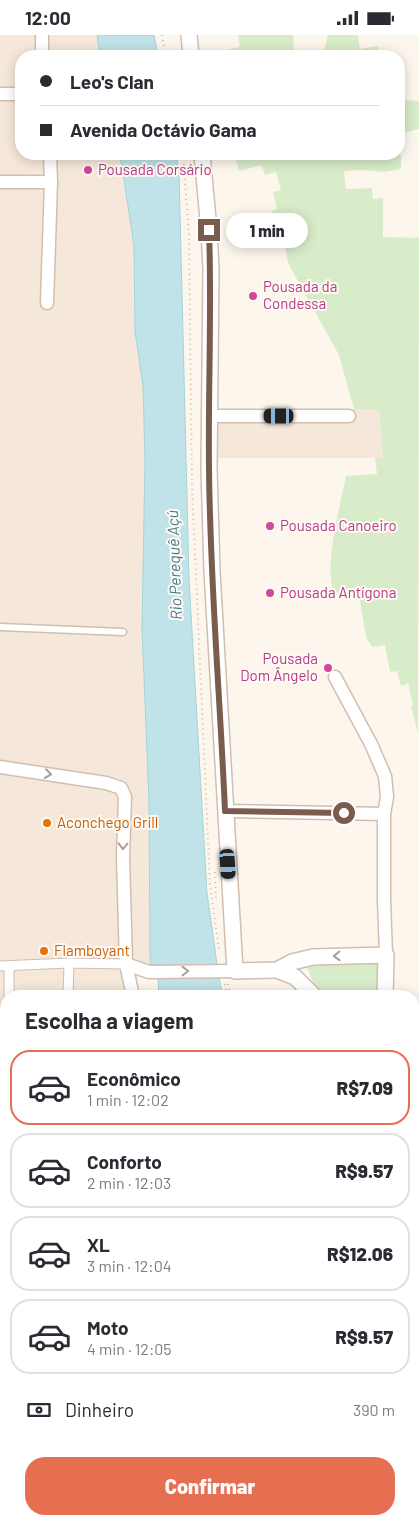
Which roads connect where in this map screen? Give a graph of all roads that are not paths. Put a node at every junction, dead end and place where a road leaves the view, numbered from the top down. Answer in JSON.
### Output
{"nodes":[{"id":1,"x":42,"y":35,"type":"edge"},
{"id":2,"x":188,"y":35,"type":"edge"},
{"id":3,"x":42,"y":50,"type":"edge"},
{"id":4,"x":190,"y":50,"type":"edge"},
{"id":5,"x":0,"y":94,"type":"edge"},
{"id":6,"x":15,"y":94,"type":"edge"},
{"id":7,"x":50,"y":160,"type":"edge"},
{"id":8,"x":203,"y":160,"type":"edge"},
{"id":9,"x":0,"y":182,"type":"edge"},
{"id":10,"x":51,"y":183,"type":"junction"},
{"id":11,"x":47,"y":303,"type":"dead end"},
{"id":12,"x":209,"y":416,"type":"junction"},
{"id":13,"x":349,"y":416,"type":"dead end"},
{"id":14,"x":0,"y":627,"type":"edge"},
{"id":15,"x":123,"y":631,"type":"dead end"},
{"id":16,"x":335,"y":677,"type":"dead end"},
{"id":17,"x":0,"y":767,"type":"edge"},
{"id":18,"x":225,"y":811,"type":"junction"},
{"id":19,"x":384,"y":814,"type":"junction"},
{"id":20,"x":386,"y":955,"type":"junction"},
{"id":21,"x":69,"y":963,"type":"junction"},
{"id":22,"x":126,"y":964,"type":"junction"},
{"id":23,"x":5,"y":966,"type":"edge"},
{"id":24,"x":277,"y":970,"type":"junction"},
{"id":25,"x":228,"y":971,"type":"junction"},
{"id":26,"x":8,"y":990,"type":"edge"},
{"id":27,"x":68,"y":990,"type":"edge"},
{"id":28,"x":132,"y":990,"type":"edge"},
{"id":29,"x":308,"y":990,"type":"edge"},
{"id":30,"x":385,"y":990,"type":"edge"}],
"edges":[{"from":1,"to":3,"type":"street"},
{"from":2,"to":4,"type":"street"},
{"from":5,"to":6,"type":"street"},
{"from":7,"to":10,"type":"street"},
{"from":8,"to":12,"type":"street"},
{"from":9,"to":10,"type":"street"},
{"from":10,"to":11,"type":"street"},
{"from":12,"to":13,"type":"street"},
{"from":12,"to":18,"type":"street"},
{"from":14,"to":15,"type":"lane"},
{"from":16,"to":19,"type":"street"},
{"from":17,"to":22,"type":"street","one_way":true},
{"from":18,"to":19,"type":"street"},
{"from":18,"to":25,"type":"street"},
{"from":19,"to":20,"type":"street"},
{"from":20,"to":24,"type":"street","one_way":true},
{"from":20,"to":30,"type":"street"},
{"from":21,"to":22,"type":"street"},
{"from":21,"to":23,"type":"street"},
{"from":21,"to":27,"type":"street"},
{"from":22,"to":25,"type":"street","one_way":true},
{"from":22,"to":28,"type":"street"},
{"from":23,"to":26,"type":"street"},
{"from":24,"to":25,"type":"street"},
{"from":24,"to":29,"type":"street"}]}
